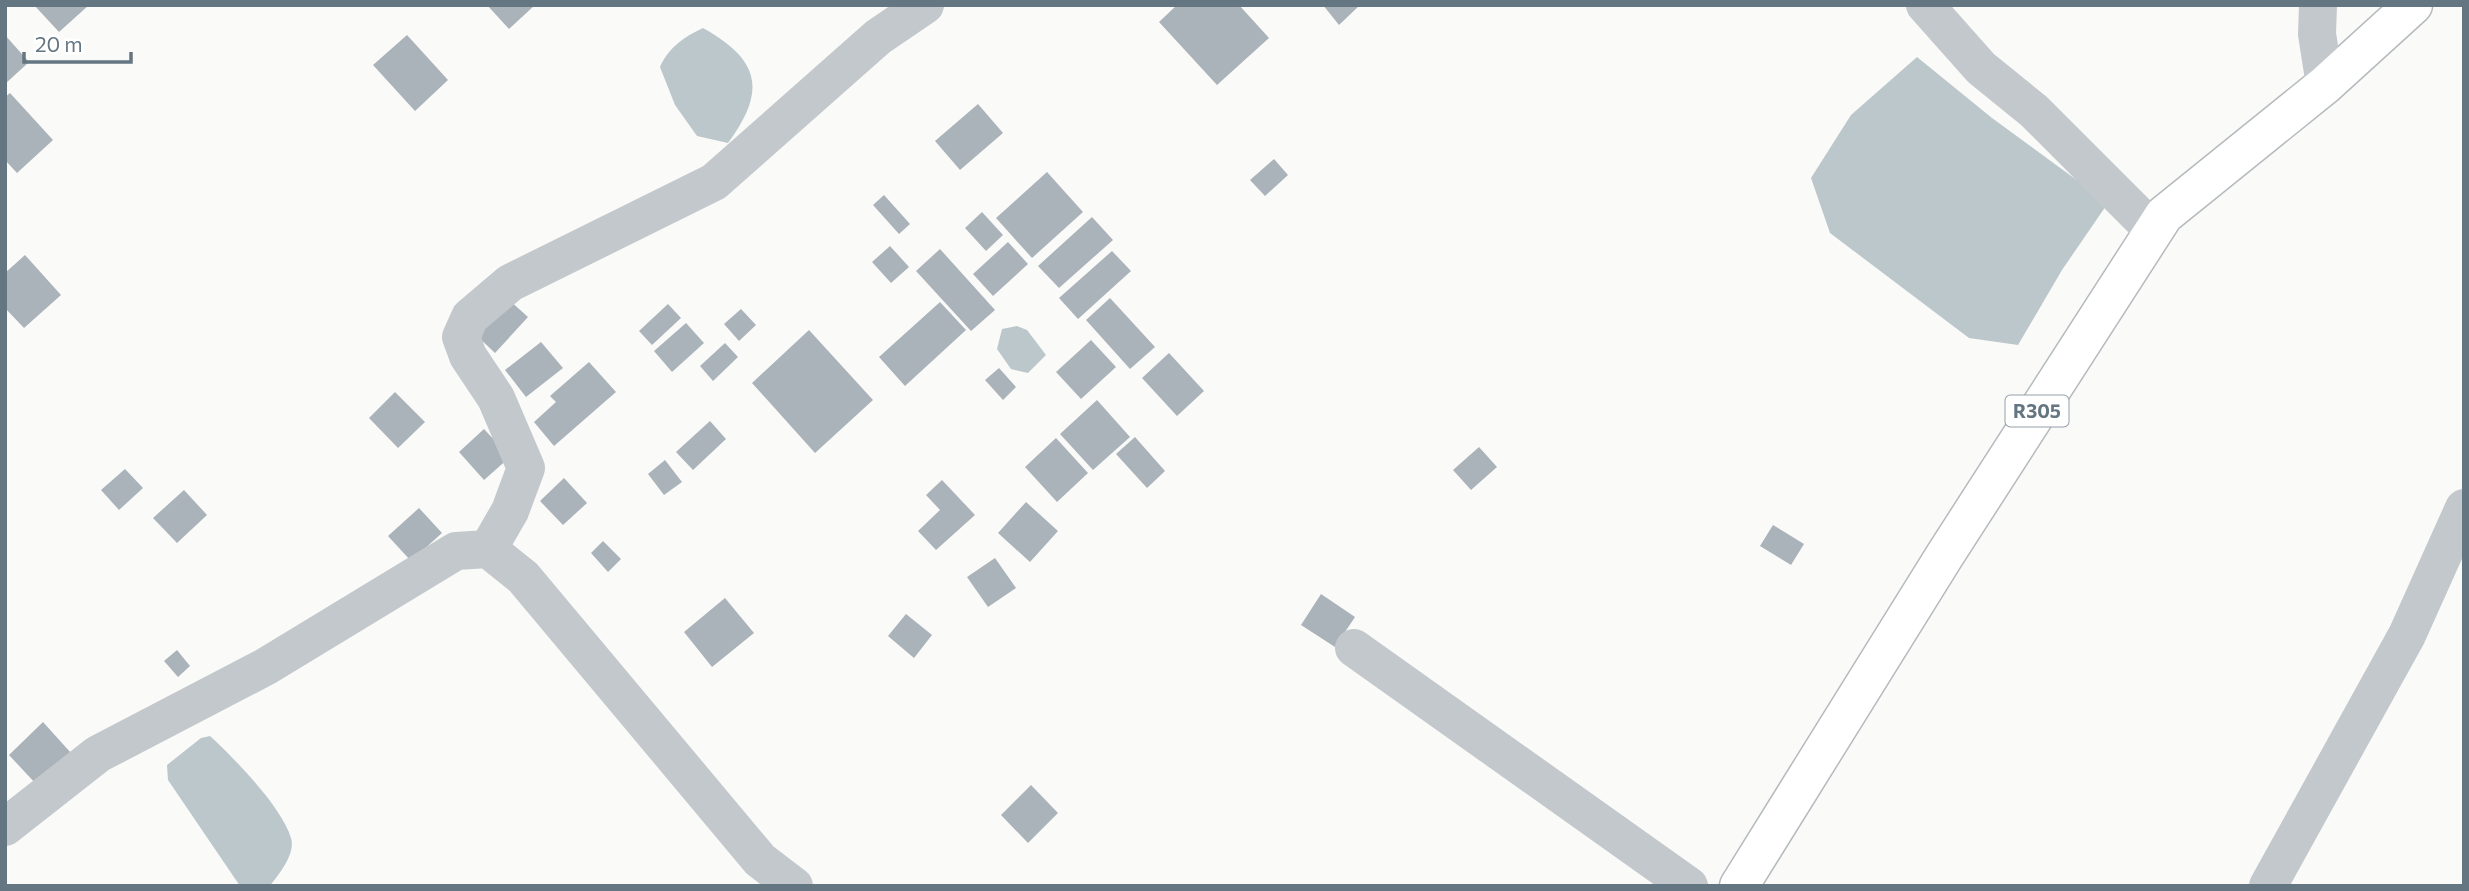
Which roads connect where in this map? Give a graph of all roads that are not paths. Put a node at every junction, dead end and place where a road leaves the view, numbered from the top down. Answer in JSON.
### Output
{"nodes":[{"id":1,"x":925,"y":5,"type":"edge"},
{"id":2,"x":1925,"y":5,"type":"edge"},
{"id":3,"x":2318,"y":5,"type":"edge"},
{"id":4,"x":2413,"y":5,"type":"edge"},
{"id":5,"x":2325,"y":85,"type":"junction"},
{"id":6,"x":2153,"y":229,"type":"junction"},
{"id":7,"x":2464,"y":508,"type":"edge"},
{"id":8,"x":488,"y":549,"type":"junction"},
{"id":9,"x":1354,"y":648,"type":"dead end"},
{"id":10,"x":5,"y":827,"type":"edge"},
{"id":11,"x":794,"y":886,"type":"edge"},
{"id":12,"x":1689,"y":886,"type":"edge"},
{"id":13,"x":1739,"y":886,"type":"edge"},
{"id":14,"x":2268,"y":886,"type":"edge"}],
"edges":[{"from":1,"to":8,"type":"street"},
{"from":2,"to":6,"type":"street"},
{"from":3,"to":5,"type":"street"},
{"from":4,"to":5,"type":"main road","number":"R305"},
{"from":5,"to":6,"type":"main road","number":"R305"},
{"from":6,"to":13,"type":"main road","number":"R305"},
{"from":7,"to":14,"type":"street"},
{"from":8,"to":10,"type":"street"},
{"from":8,"to":11,"type":"street"},
{"from":9,"to":12,"type":"street"}]}
